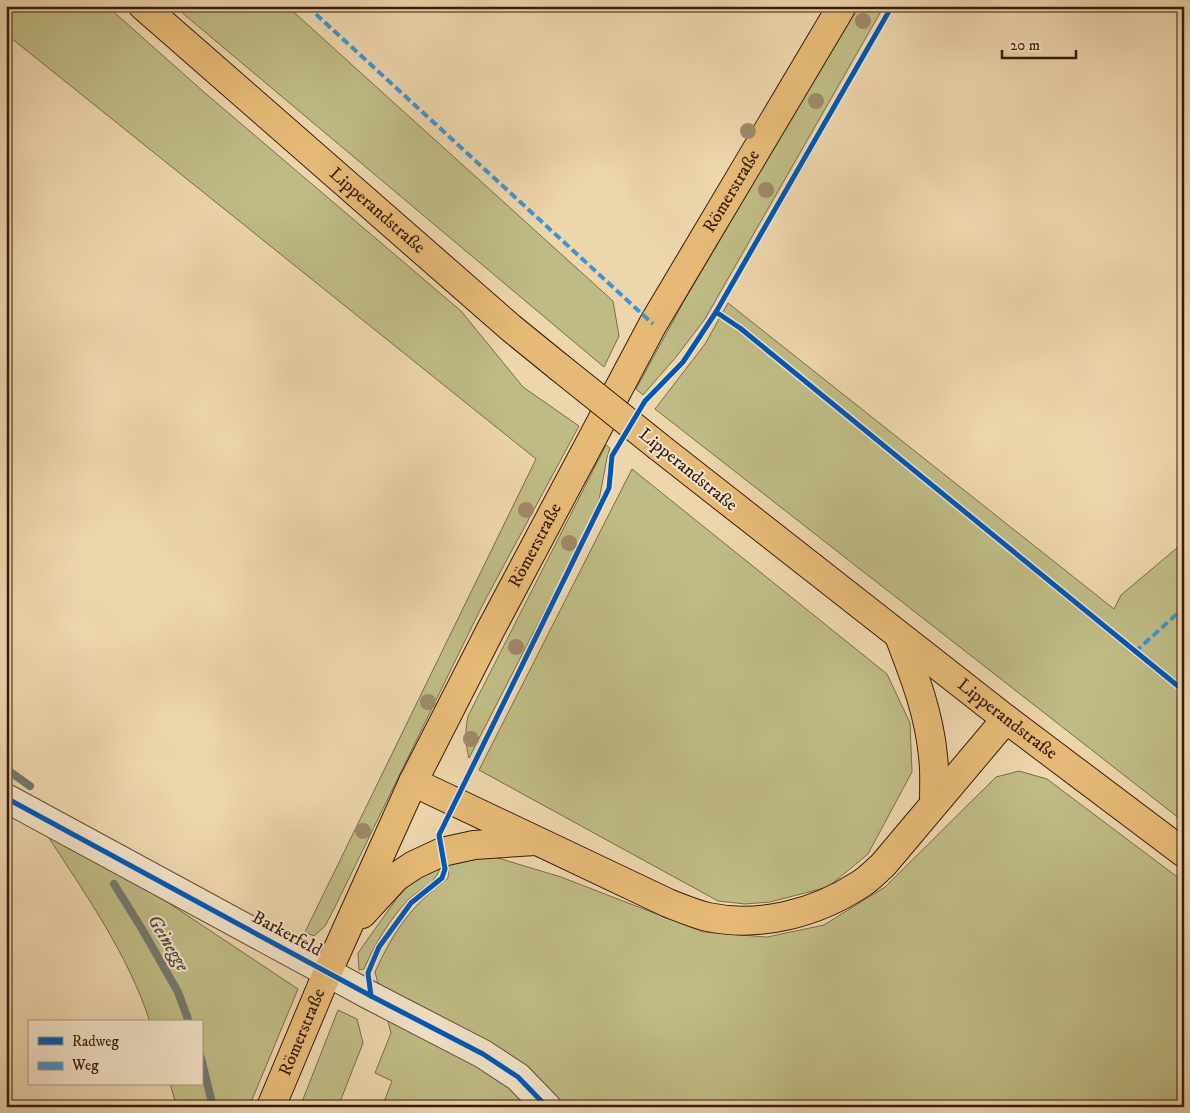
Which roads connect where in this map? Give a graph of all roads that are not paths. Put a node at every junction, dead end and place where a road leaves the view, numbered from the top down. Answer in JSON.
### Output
{"nodes":[{"id":1,"x":143,"y":6,"type":"edge"},
{"id":2,"x":842,"y":6,"type":"edge"},
{"id":3,"x":899,"y":636,"type":"junction"},
{"id":4,"x":1006,"y":719,"type":"junction"},
{"id":5,"x":414,"y":782,"type":"junction"},
{"id":6,"x":6,"y":798,"type":"edge"},
{"id":7,"x":934,"y":802,"type":"junction"},
{"id":8,"x":537,"y":841,"type":"junction"},
{"id":9,"x":1184,"y":853,"type":"edge"},
{"id":10,"x":346,"y":931,"type":"junction"},
{"id":11,"x":328,"y":971,"type":"junction"},
{"id":12,"x":271,"y":1107,"type":"edge"},
{"id":13,"x":547,"y":1107,"type":"edge"}],
"edges":[{"from":1,"to":3,"type":"main road","name":"Lipperandstraße","bridge":true},
{"from":2,"to":5,"type":"main road","name":"Römerstraße"},
{"from":3,"to":4,"type":"main road","name":"Lipperandstraße"},
{"from":3,"to":7,"type":"main road"},
{"from":4,"to":7,"type":"main road"},
{"from":4,"to":9,"type":"main road","name":"Lipperandstraße"},
{"from":5,"to":8,"type":"main road"},
{"from":5,"to":10,"type":"main road","name":"Römerstraße"},
{"from":6,"to":11,"type":"street","name":"Barkerfeld"},
{"from":7,"to":8,"type":"main road"},
{"from":8,"to":10,"type":"main road"},
{"from":10,"to":11,"type":"main road","name":"Römerstraße"},
{"from":11,"to":12,"type":"main road","name":"Römerstraße"},
{"from":11,"to":13,"type":"street","name":"Barkerfeld"}]}
